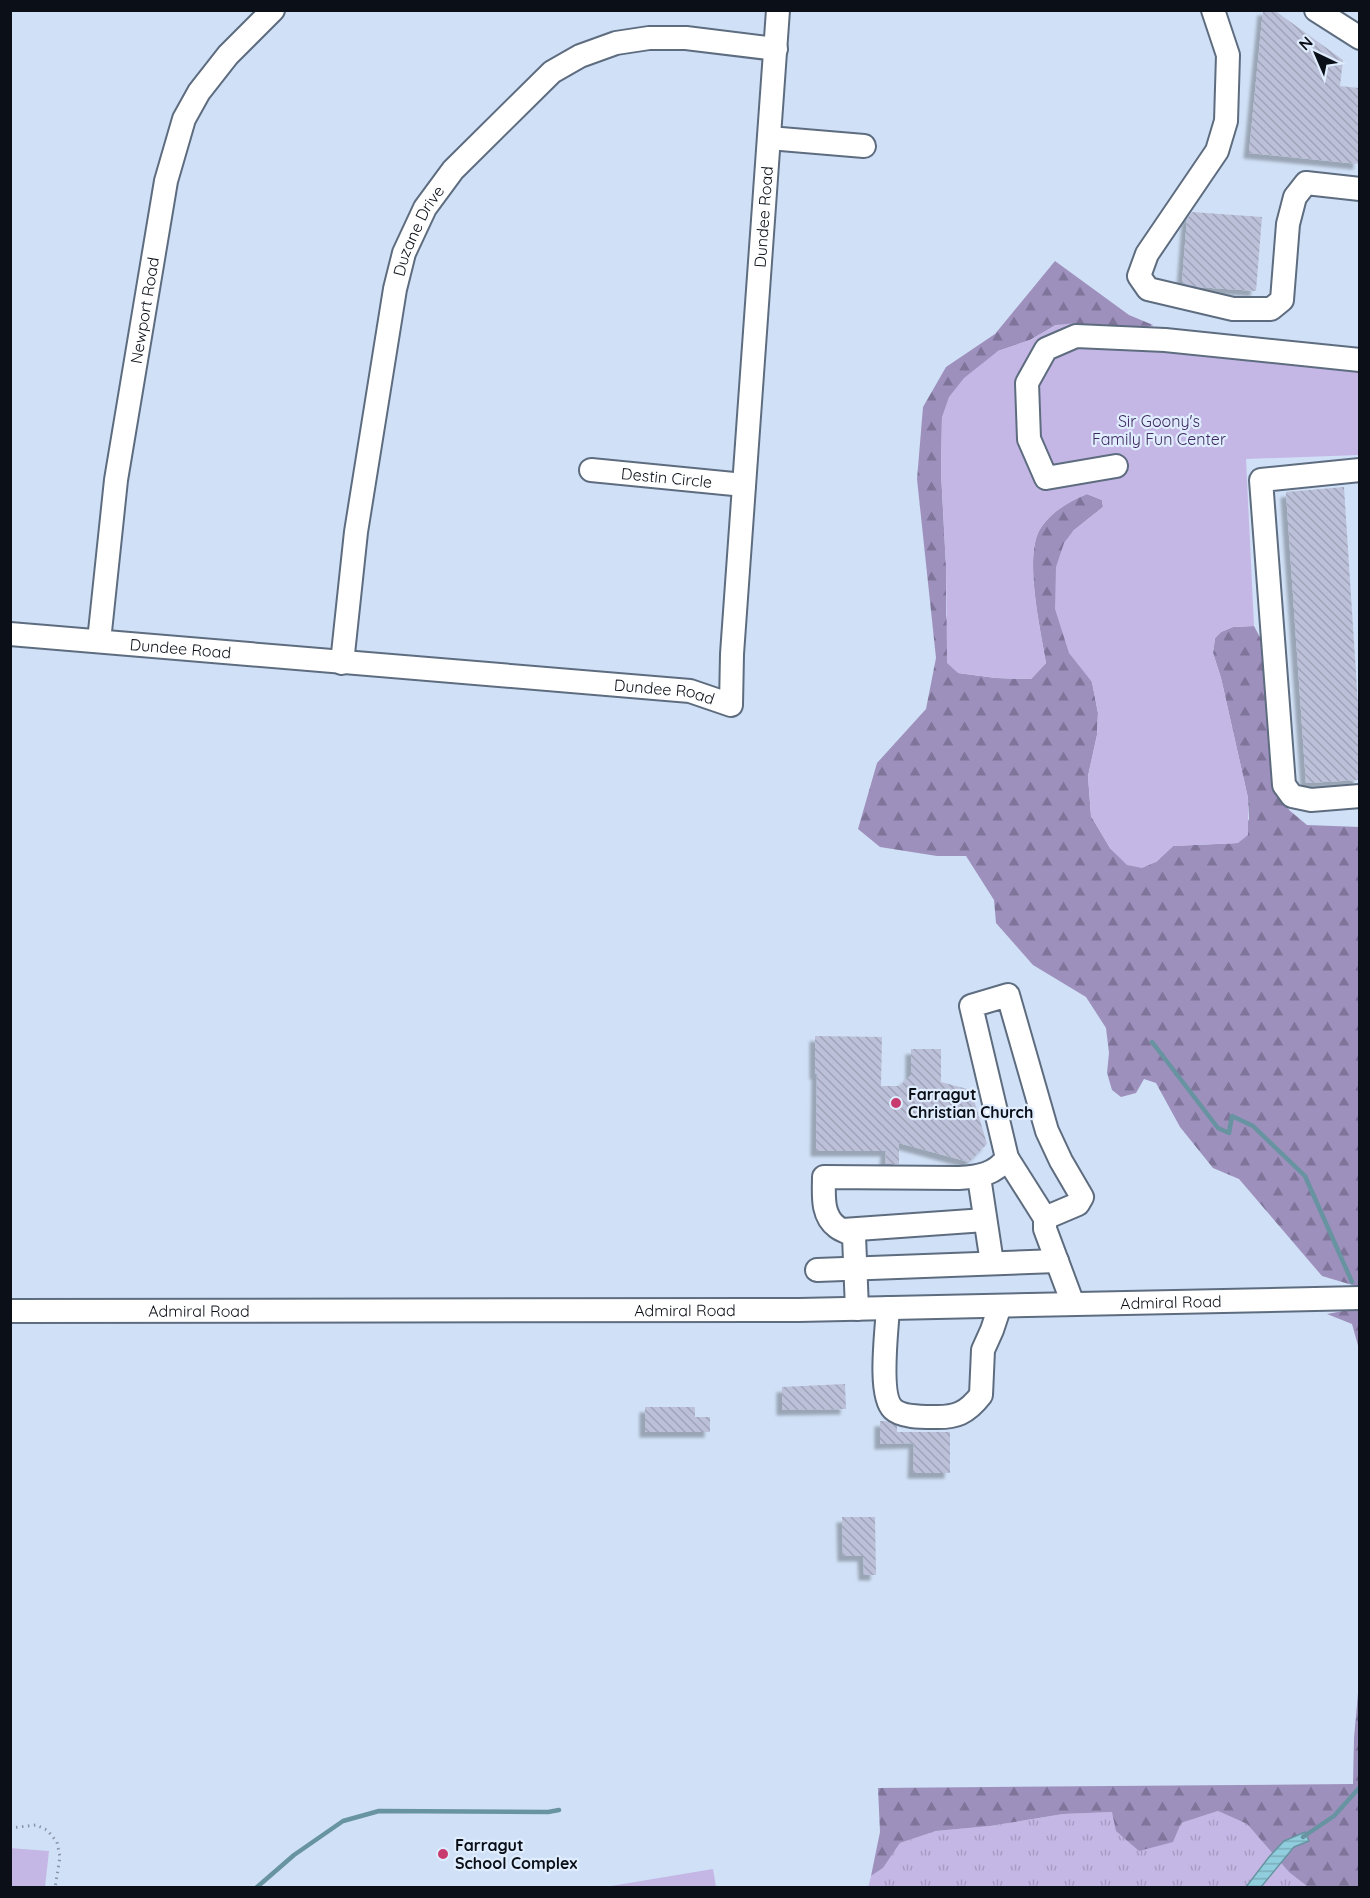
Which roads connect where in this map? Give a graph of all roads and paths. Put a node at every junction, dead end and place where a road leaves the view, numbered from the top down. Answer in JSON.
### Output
{"nodes":[{"id":1,"x":273,"y":10,"type":"edge"},
{"id":2,"x":778,"y":10,"type":"edge"},
{"id":3,"x":1213,"y":10,"type":"edge"},
{"id":4,"x":1331,"y":14,"type":"edge"},
{"id":5,"x":1359,"y":38,"type":"edge"},
{"id":6,"x":776,"y":49,"type":"junction"},
{"id":7,"x":769,"y":138,"type":"junction"},
{"id":8,"x":864,"y":146,"type":"dead end"},
{"id":9,"x":1359,"y":189,"type":"edge"},
{"id":10,"x":1359,"y":360,"type":"edge"},
{"id":11,"x":1116,"y":466,"type":"dead end"},
{"id":12,"x":591,"y":470,"type":"dead end"},
{"id":13,"x":1359,"y":470,"type":"edge"},
{"id":14,"x":744,"y":485,"type":"junction"},
{"id":15,"x":10,"y":634,"type":"edge"},
{"id":16,"x":99,"y":641,"type":"junction"},
{"id":17,"x":342,"y":663,"type":"junction"},
{"id":18,"x":1359,"y":796,"type":"edge"},
{"id":19,"x":1008,"y":1158,"type":"junction"},
{"id":20,"x":979,"y":1177,"type":"junction"},
{"id":21,"x":1045,"y":1218,"type":"junction"},
{"id":22,"x":985,"y":1220,"type":"junction"},
{"id":23,"x":843,"y":1230,"type":"junction"},
{"id":24,"x":1057,"y":1260,"type":"junction"},
{"id":25,"x":992,"y":1263,"type":"junction"},
{"id":26,"x":855,"y":1267,"type":"junction"},
{"id":27,"x":817,"y":1270,"type":"dead end"},
{"id":28,"x":1359,"y":1298,"type":"edge"},
{"id":29,"x":1073,"y":1304,"type":"junction"},
{"id":30,"x":999,"y":1306,"type":"junction"},
{"id":31,"x":888,"y":1308,"type":"junction"},
{"id":32,"x":857,"y":1309,"type":"junction"},
{"id":33,"x":10,"y":1311,"type":"edge"},
{"id":34,"x":10,"y":1828,"type":"edge"},
{"id":35,"x":55,"y":1887,"type":"edge"}],
"edges":[{"from":1,"to":16,"type":"street","name":"Newport Road"},
{"from":2,"to":6,"type":"street","name":"Dundee Road"},
{"from":3,"to":9,"type":"street"},
{"from":4,"to":5,"type":"street"},
{"from":6,"to":7,"type":"street","name":"Dundee Road"},
{"from":6,"to":17,"type":"street","name":"Duzane Drive"},
{"from":7,"to":8,"type":"street"},
{"from":7,"to":14,"type":"street","name":"Dundee Road"},
{"from":10,"to":11,"type":"street"},
{"from":12,"to":14,"type":"street","name":"Destin Circle"},
{"from":13,"to":18,"type":"street"},
{"from":14,"to":17,"type":"street","name":"Dundee Road"},
{"from":15,"to":16,"type":"street","name":"Dundee Road"},
{"from":16,"to":17,"type":"street","name":"Dundee Road"},
{"from":19,"to":20,"type":"street"},
{"from":19,"to":21,"type":"street"},
{"from":19,"to":21,"type":"street"},
{"from":20,"to":22,"type":"street"},
{"from":20,"to":23,"type":"street"},
{"from":21,"to":24,"type":"street"},
{"from":22,"to":23,"type":"street"},
{"from":22,"to":25,"type":"street"},
{"from":23,"to":26,"type":"street"},
{"from":24,"to":25,"type":"street"},
{"from":24,"to":29,"type":"street"},
{"from":25,"to":26,"type":"street"},
{"from":26,"to":27,"type":"street"},
{"from":26,"to":32,"type":"street"},
{"from":28,"to":29,"type":"street","name":"Admiral Road"},
{"from":29,"to":30,"type":"street","name":"Admiral Road"},
{"from":30,"to":31,"type":"street","name":"Admiral Road"},
{"from":30,"to":31,"type":"street"},
{"from":31,"to":32,"type":"street","name":"Admiral Road"},
{"from":32,"to":33,"type":"street","name":"Admiral Road"},
{"from":34,"to":35,"type":"path"}]}
